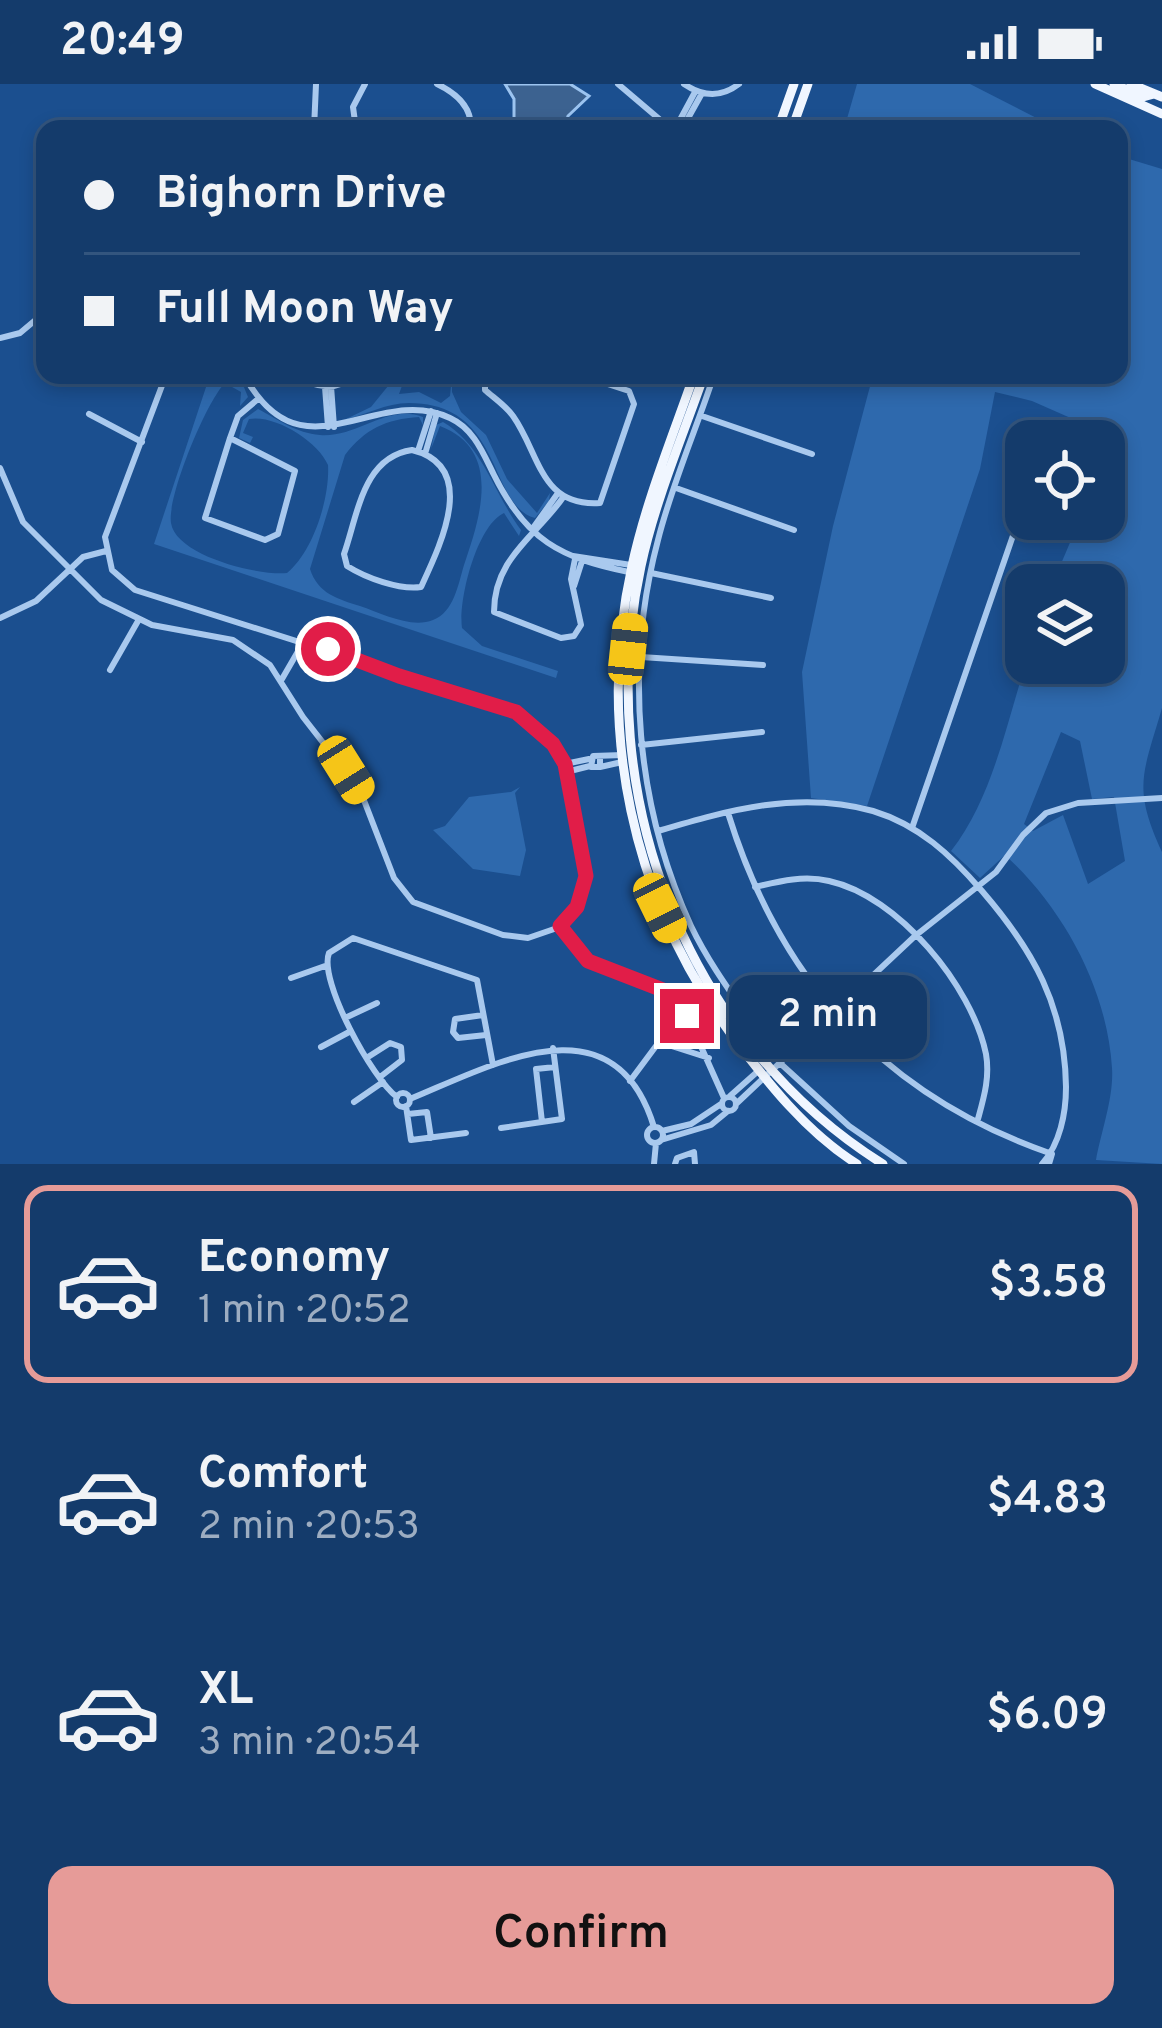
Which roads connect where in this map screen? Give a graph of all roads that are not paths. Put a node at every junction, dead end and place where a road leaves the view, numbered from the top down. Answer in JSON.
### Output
{"nodes":[{"id":1,"x":316,"y":84,"type":"edge"},
{"id":2,"x":365,"y":84,"type":"edge"},
{"id":3,"x":618,"y":84,"type":"edge"},
{"id":4,"x":684,"y":84,"type":"edge"},
{"id":5,"x":739,"y":84,"type":"edge"},
{"id":6,"x":794,"y":84,"type":"edge"},
{"id":7,"x":808,"y":84,"type":"edge"},
{"id":8,"x":1131,"y":84,"type":"edge"},
{"id":9,"x":441,"y":85,"type":"edge"},
{"id":10,"x":1105,"y":85,"type":"edge"},
{"id":11,"x":698,"y":93,"type":"junction"},
{"id":12,"x":1158,"y":96,"type":"edge"},
{"id":13,"x":1162,"y":114,"type":"edge"},
{"id":14,"x":314,"y":120,"type":"edge"},
{"id":15,"x":355,"y":120,"type":"edge"},
{"id":16,"x":471,"y":120,"type":"edge"},
{"id":17,"x":664,"y":120,"type":"edge"},
{"id":18,"x":682,"y":120,"type":"edge"},
{"id":19,"x":781,"y":120,"type":"edge"},
{"id":20,"x":795,"y":120,"type":"edge"},
{"id":21,"x":36,"y":320,"type":"edge"},
{"id":22,"x":0,"y":338,"type":"edge"},
{"id":23,"x":163,"y":384,"type":"edge"},
{"id":24,"x":249,"y":384,"type":"edge"},
{"id":25,"x":310,"y":384,"type":"edge"},
{"id":26,"x":333,"y":384,"type":"edge"},
{"id":27,"x":485,"y":384,"type":"edge"},
{"id":28,"x":608,"y":384,"type":"edge"},
{"id":29,"x":691,"y":384,"type":"edge"},
{"id":30,"x":701,"y":384,"type":"edge"},
{"id":31,"x":711,"y":384,"type":"edge"},
{"id":32,"x":328,"y":386,"type":"junction"},
{"id":33,"x":259,"y":400,"type":"junction"},
{"id":34,"x":434,"y":412,"type":"junction"},
{"id":35,"x":89,"y":414,"type":"dead end"},
{"id":36,"x":701,"y":415,"type":"junction"},
{"id":37,"x":332,"y":427,"type":"junction"},
{"id":38,"x":230,"y":438,"type":"junction"},
{"id":39,"x":142,"y":442,"type":"junction"},
{"id":40,"x":421,"y":453,"type":"junction"},
{"id":41,"x":812,"y":454,"type":"dead end"},
{"id":42,"x":0,"y":468,"type":"edge"},
{"id":43,"x":676,"y":488,"type":"junction"},
{"id":44,"x":561,"y":495,"type":"junction"},
{"id":45,"x":794,"y":530,"type":"dead end"},
{"id":46,"x":531,"y":531,"type":"junction"},
{"id":47,"x":1012,"y":540,"type":"edge"},
{"id":48,"x":106,"y":553,"type":"junction"},
{"id":49,"x":577,"y":558,"type":"junction"},
{"id":50,"x":68,"y":570,"type":"junction"},
{"id":51,"x":639,"y":570,"type":"junction"},
{"id":52,"x":771,"y":598,"type":"dead end"},
{"id":53,"x":0,"y":618,"type":"edge"},
{"id":54,"x":138,"y":620,"type":"junction"},
{"id":55,"x":304,"y":641,"type":"junction"},
{"id":56,"x":640,"y":657,"type":"junction"},
{"id":57,"x":763,"y":665,"type":"dead end"},
{"id":58,"x":110,"y":670,"type":"dead end"},
{"id":59,"x":282,"y":679,"type":"junction"},
{"id":60,"x":762,"y":732,"type":"dead end"},
{"id":61,"x":641,"y":746,"type":"junction"},
{"id":62,"x":600,"y":757,"type":"junction"},
{"id":63,"x":621,"y":757,"type":"junction"},
{"id":64,"x":590,"y":762,"type":"junction"},
{"id":65,"x":600,"y":766,"type":"junction"},
{"id":66,"x":566,"y":768,"type":"junction"},
{"id":67,"x":1162,"y":798,"type":"edge"},
{"id":68,"x":639,"y":805,"type":"junction"},
{"id":69,"x":728,"y":813,"type":"junction"},
{"id":70,"x":912,"y":828,"type":"junction"},
{"id":71,"x":658,"y":831,"type":"junction"},
{"id":72,"x":755,"y":887,"type":"junction"},
{"id":73,"x":979,"y":887,"type":"junction"},
{"id":74,"x":560,"y":926,"type":"junction"},
{"id":75,"x":915,"y":936,"type":"junction"},
{"id":76,"x":325,"y":966,"type":"junction"},
{"id":77,"x":291,"y":978,"type":"dead end"},
{"id":78,"x":376,"y":1003,"type":"dead end"},
{"id":79,"x":832,"y":1012,"type":"junction"},
{"id":80,"x":483,"y":1015,"type":"junction"},
{"id":81,"x":345,"y":1018,"type":"junction"},
{"id":82,"x":351,"y":1031,"type":"junction"},
{"id":83,"x":486,"y":1035,"type":"junction"},
{"id":84,"x":321,"y":1048,"type":"dead end"},
{"id":85,"x":553,"y":1048,"type":"junction"},
{"id":86,"x":368,"y":1058,"type":"junction"},
{"id":87,"x":709,"y":1058,"type":"junction"},
{"id":88,"x":493,"y":1065,"type":"junction"},
{"id":89,"x":555,"y":1066,"type":"junction"},
{"id":90,"x":770,"y":1067,"type":"junction"},
{"id":91,"x":381,"y":1079,"type":"junction"},
{"id":92,"x":631,"y":1082,"type":"junction"},
{"id":93,"x":354,"y":1102,"type":"dead end"},
{"id":94,"x":728,"y":1102,"type":"junction"},
{"id":95,"x":408,"y":1107,"type":"junction"},
{"id":96,"x":978,"y":1119,"type":"junction"},
{"id":97,"x":542,"y":1122,"type":"junction"},
{"id":98,"x":501,"y":1128,"type":"dead end"},
{"id":99,"x":466,"y":1133,"type":"dead end"},
{"id":100,"x":658,"y":1135,"type":"junction"},
{"id":101,"x":430,"y":1138,"type":"junction"},
{"id":102,"x":1052,"y":1154,"type":"junction"},
{"id":103,"x":654,"y":1164,"type":"edge"},
{"id":104,"x":675,"y":1164,"type":"edge"},
{"id":105,"x":695,"y":1164,"type":"edge"},
{"id":106,"x":857,"y":1164,"type":"edge"},
{"id":107,"x":883,"y":1164,"type":"edge"},
{"id":108,"x":904,"y":1164,"type":"edge"},
{"id":109,"x":1046,"y":1164,"type":"edge"}],
"edges":[{"from":1,"to":14,"type":"street"},
{"from":2,"to":15,"type":"street"},
{"from":3,"to":17,"type":"street"},
{"from":4,"to":11,"type":"street"},
{"from":5,"to":11,"type":"street"},
{"from":6,"to":19,"type":"main road"},
{"from":7,"to":20,"type":"main road"},
{"from":8,"to":12,"type":"main road"},
{"from":9,"to":16,"type":"street"},
{"from":10,"to":12,"type":"main road"},
{"from":10,"to":13,"type":"main road"},
{"from":11,"to":18,"type":"street"},
{"from":21,"to":22,"type":"street"},
{"from":23,"to":39,"type":"street"},
{"from":24,"to":33,"type":"street"},
{"from":25,"to":32,"type":"street"},
{"from":26,"to":32,"type":"street"},
{"from":27,"to":44,"type":"street"},
{"from":28,"to":44,"type":"street"},
{"from":29,"to":51,"type":"main road"},
{"from":30,"to":51,"type":"main road"},
{"from":31,"to":36,"type":"street"},
{"from":32,"to":37,"type":"street"},
{"from":33,"to":37,"type":"street"},
{"from":33,"to":38,"type":"street"},
{"from":34,"to":37,"type":"street"},
{"from":34,"to":40,"type":"street"},
{"from":34,"to":46,"type":"street"},
{"from":35,"to":39,"type":"street"},
{"from":36,"to":41,"type":"street"},
{"from":36,"to":43,"type":"street"},
{"from":38,"to":38,"type":"street"},
{"from":39,"to":48,"type":"street"},
{"from":40,"to":40,"type":"street"},
{"from":42,"to":50,"type":"street"},
{"from":43,"to":45,"type":"street"},
{"from":43,"to":51,"type":"street"},
{"from":44,"to":46,"type":"street"},
{"from":46,"to":49,"type":"street"},
{"from":46,"to":49,"type":"street"},
{"from":47,"to":70,"type":"street"},
{"from":48,"to":50,"type":"street"},
{"from":48,"to":55,"type":"street"},
{"from":49,"to":51,"type":"street"},
{"from":50,"to":53,"type":"street"},
{"from":50,"to":54,"type":"street"},
{"from":51,"to":52,"type":"street"},
{"from":51,"to":56,"type":"street"},
{"from":51,"to":63,"type":"main road"},
{"from":51,"to":68,"type":"main road"},
{"from":54,"to":58,"type":"street"},
{"from":54,"to":59,"type":"street"},
{"from":55,"to":59,"type":"street"},
{"from":55,"to":66,"type":"street"},
{"from":56,"to":57,"type":"street"},
{"from":56,"to":61,"type":"street"},
{"from":59,"to":74,"type":"street"},
{"from":60,"to":61,"type":"street"},
{"from":61,"to":71,"type":"street"},
{"from":62,"to":63,"type":"street"},
{"from":62,"to":64,"type":"street"},
{"from":62,"to":65,"type":"street"},
{"from":63,"to":65,"type":"street"},
{"from":63,"to":68,"type":"street"},
{"from":63,"to":90,"type":"main road"},
{"from":64,"to":65,"type":"street"},
{"from":64,"to":66,"type":"street"},
{"from":66,"to":74,"type":"street"},
{"from":67,"to":73,"type":"street"},
{"from":68,"to":90,"type":"main road"},
{"from":69,"to":70,"type":"street"},
{"from":69,"to":71,"type":"street"},
{"from":69,"to":72,"type":"street"},
{"from":70,"to":73,"type":"street"},
{"from":71,"to":90,"type":"street"},
{"from":72,"to":75,"type":"street"},
{"from":72,"to":79,"type":"street"},
{"from":73,"to":75,"type":"street"},
{"from":73,"to":102,"type":"street"},
{"from":74,"to":87,"type":"street"},
{"from":75,"to":79,"type":"street"},
{"from":75,"to":96,"type":"street"},
{"from":76,"to":77,"type":"street"},
{"from":76,"to":80,"type":"street"},
{"from":76,"to":81,"type":"street"},
{"from":78,"to":81,"type":"street"},
{"from":79,"to":90,"type":"street"},
{"from":79,"to":90,"type":"street"},
{"from":79,"to":96,"type":"street"},
{"from":80,"to":83,"type":"street"},
{"from":80,"to":83,"type":"street"},
{"from":81,"to":82,"type":"street"},
{"from":82,"to":84,"type":"street"},
{"from":82,"to":86,"type":"street"},
{"from":83,"to":88,"type":"street"},
{"from":85,"to":88,"type":"street"},
{"from":85,"to":89,"type":"street"},
{"from":85,"to":92,"type":"street"},
{"from":86,"to":91,"type":"street"},
{"from":86,"to":91,"type":"street"},
{"from":87,"to":92,"type":"street"},
{"from":87,"to":94,"type":"street"},
{"from":88,"to":95,"type":"street"},
{"from":89,"to":97,"type":"street"},
{"from":89,"to":97,"type":"street"},
{"from":90,"to":94,"type":"street"},
{"from":90,"to":106,"type":"main road"},
{"from":90,"to":107,"type":"main road"},
{"from":90,"to":108,"type":"street"},
{"from":91,"to":93,"type":"street"},
{"from":91,"to":95,"type":"street"},
{"from":92,"to":100,"type":"street"},
{"from":94,"to":100,"type":"street"},
{"from":95,"to":101,"type":"street"},
{"from":95,"to":101,"type":"street"},
{"from":96,"to":102,"type":"street"},
{"from":97,"to":98,"type":"street"},
{"from":99,"to":101,"type":"street"},
{"from":100,"to":103,"type":"street"},
{"from":102,"to":109,"type":"street"},
{"from":104,"to":105,"type":"street"}]}
